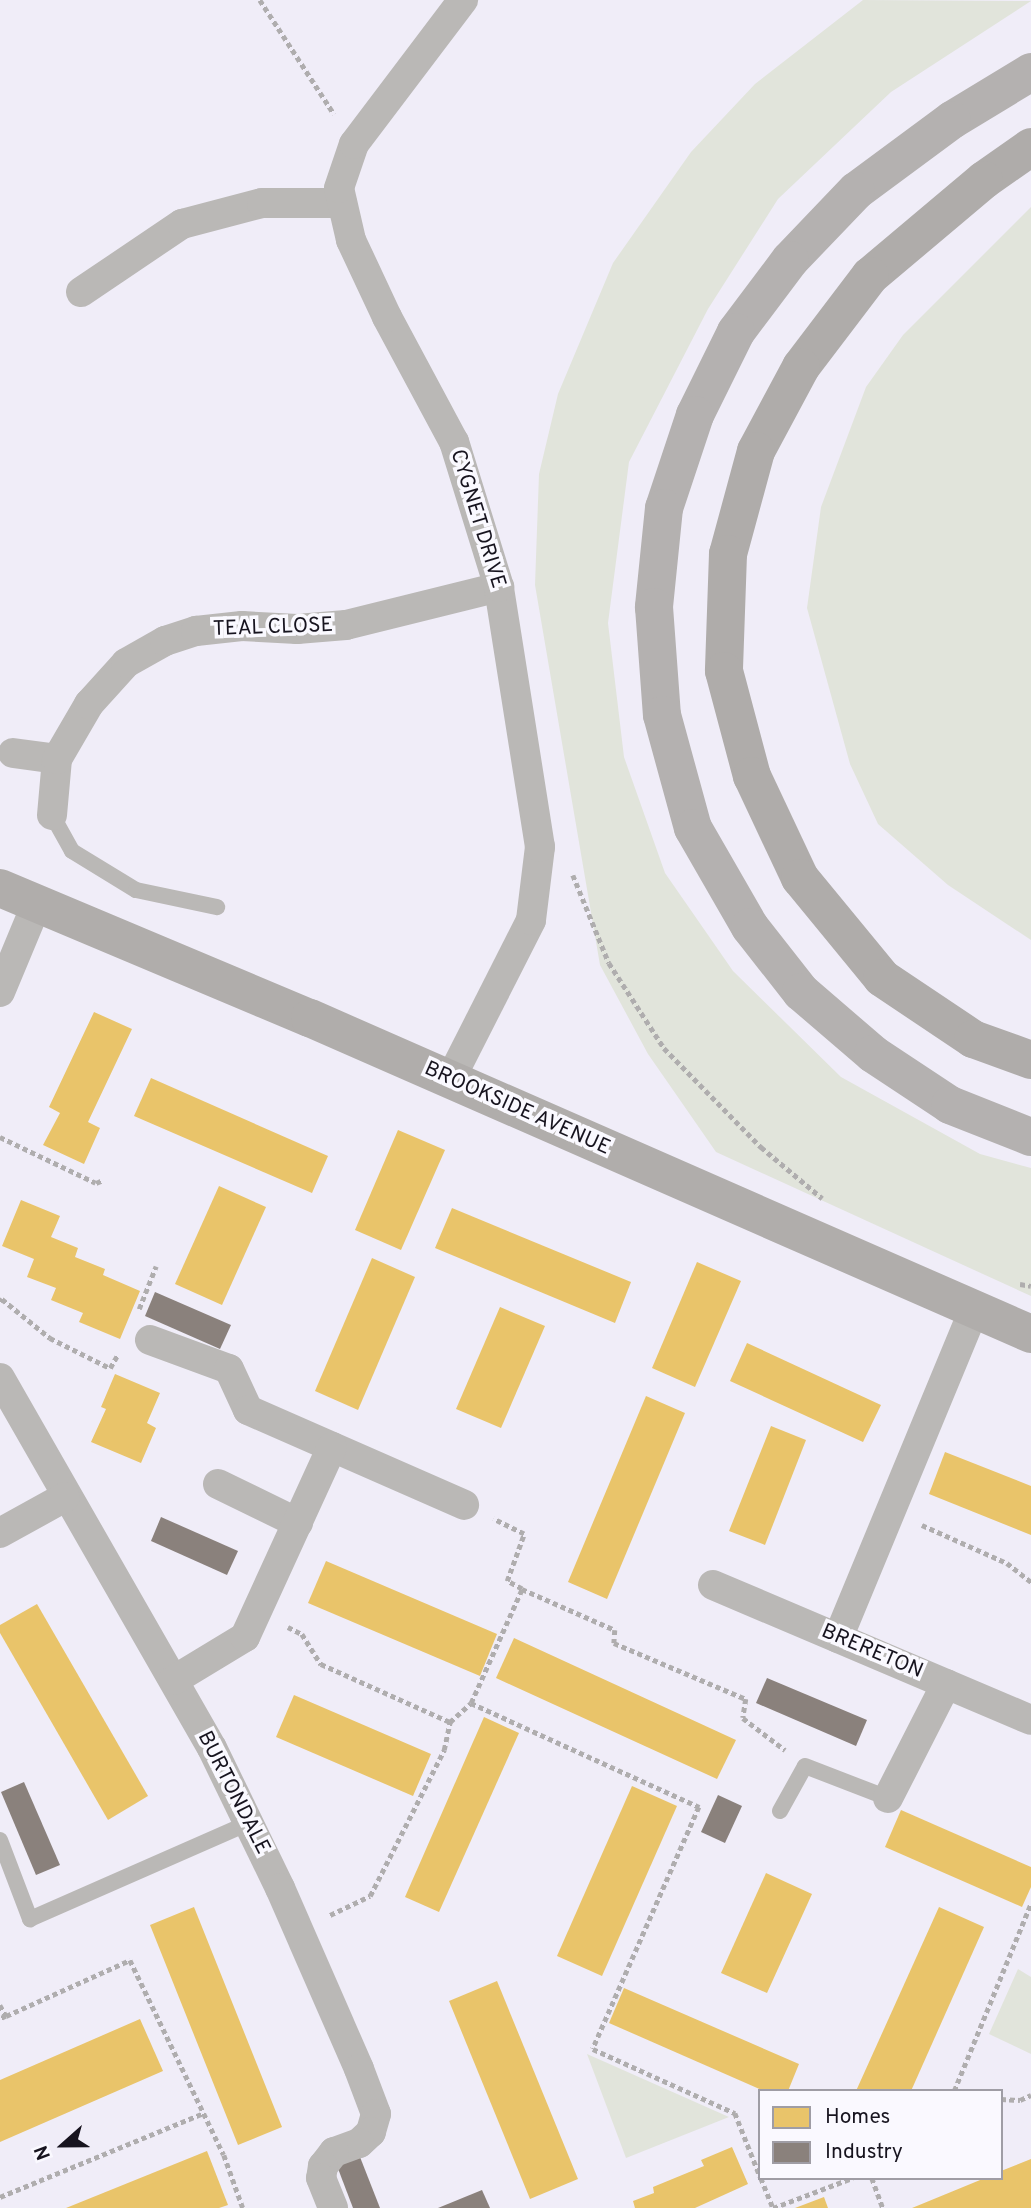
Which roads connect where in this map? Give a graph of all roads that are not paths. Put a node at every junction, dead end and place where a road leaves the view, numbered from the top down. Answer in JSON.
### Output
{"nodes":[{"id":1,"x":463,"y":0,"type":"edge"},
{"id":2,"x":1031,"y":72,"type":"edge"},
{"id":3,"x":1031,"y":146,"type":"edge"},
{"id":4,"x":342,"y":203,"type":"junction"},
{"id":5,"x":82,"y":292,"type":"dead end"},
{"id":6,"x":499,"y":587,"type":"junction"},
{"id":7,"x":13,"y":753,"type":"dead end"},
{"id":8,"x":57,"y":759,"type":"junction"},
{"id":9,"x":52,"y":815,"type":"joint"},
{"id":10,"x":0,"y":888,"type":"edge"},
{"id":11,"x":37,"y":903,"type":"junction"},
{"id":12,"x":217,"y":906,"type":"dead end"},
{"id":13,"x":0,"y":992,"type":"edge"},
{"id":14,"x":1031,"y":1060,"type":"edge"},
{"id":15,"x":450,"y":1080,"type":"junction"},
{"id":16,"x":1031,"y":1138,"type":"edge"},
{"id":17,"x":974,"y":1309,"type":"junction"},
{"id":18,"x":1031,"y":1334,"type":"edge"},
{"id":19,"x":140,"y":1336,"type":"road end"},
{"id":20,"x":0,"y":1378,"type":"edge"},
{"id":21,"x":332,"y":1447,"type":"junction"},
{"id":22,"x":218,"y":1485,"type":"dead end"},
{"id":23,"x":65,"y":1497,"type":"junction"},
{"id":24,"x":464,"y":1505,"type":"road end"},
{"id":25,"x":298,"y":1523,"type":"junction"},
{"id":26,"x":0,"y":1532,"type":"edge"},
{"id":27,"x":713,"y":1584,"type":"dead end"},
{"id":28,"x":838,"y":1638,"type":"junction"},
{"id":29,"x":174,"y":1680,"type":"junction"},
{"id":30,"x":946,"y":1684,"type":"junction"},
{"id":31,"x":1031,"y":1720,"type":"edge"},
{"id":32,"x":888,"y":1798,"type":"joint"},
{"id":33,"x":780,"y":1811,"type":"dead end"},
{"id":34,"x":249,"y":1823,"type":"junction"},
{"id":35,"x":0,"y":1840,"type":"edge"},
{"id":36,"x":333,"y":2208,"type":"edge"}],
"edges":[{"from":1,"to":4,"type":"street","name":"CYGNET DRIVE"},
{"from":2,"to":16,"type":"main road"},
{"from":3,"to":14,"type":"highway"},
{"from":4,"to":5,"type":"street"},
{"from":4,"to":6,"type":"street","name":"CYGNET DRIVE"},
{"from":6,"to":8,"type":"street","name":"TEAL CLOSE"},
{"from":6,"to":15,"type":"street","name":"CYGNET DRIVE"},
{"from":7,"to":8,"type":"street"},
{"from":8,"to":9,"type":"street","name":"TEAL CLOSE"},
{"from":9,"to":12,"type":"lane"},
{"from":10,"to":11,"type":"street","name":"BROOKSIDE AVENUE"},
{"from":11,"to":13,"type":"street"},
{"from":11,"to":15,"type":"street","name":"BROOKSIDE AVENUE"},
{"from":15,"to":17,"type":"street","name":"BROOKSIDE AVENUE"},
{"from":17,"to":18,"type":"street","name":"BROOKSIDE AVENUE"},
{"from":17,"to":28,"type":"street"},
{"from":19,"to":21,"type":"street"},
{"from":20,"to":23,"type":"street","name":"BURTONDALE"},
{"from":21,"to":24,"type":"street"},
{"from":21,"to":25,"type":"street"},
{"from":22,"to":25,"type":"street"},
{"from":23,"to":26,"type":"street"},
{"from":23,"to":29,"type":"street","name":"BURTONDALE"},
{"from":25,"to":29,"type":"street"},
{"from":27,"to":28,"type":"street","name":"BRERETON"},
{"from":28,"to":30,"type":"street","name":"BRERETON"},
{"from":29,"to":34,"type":"street","name":"BURTONDALE"},
{"from":30,"to":31,"type":"street","name":"BRERETON"},
{"from":30,"to":32,"type":"street"},
{"from":32,"to":33,"type":"lane"},
{"from":34,"to":35,"type":"lane"},
{"from":34,"to":36,"type":"street","name":"BURTONDALE"}]}
